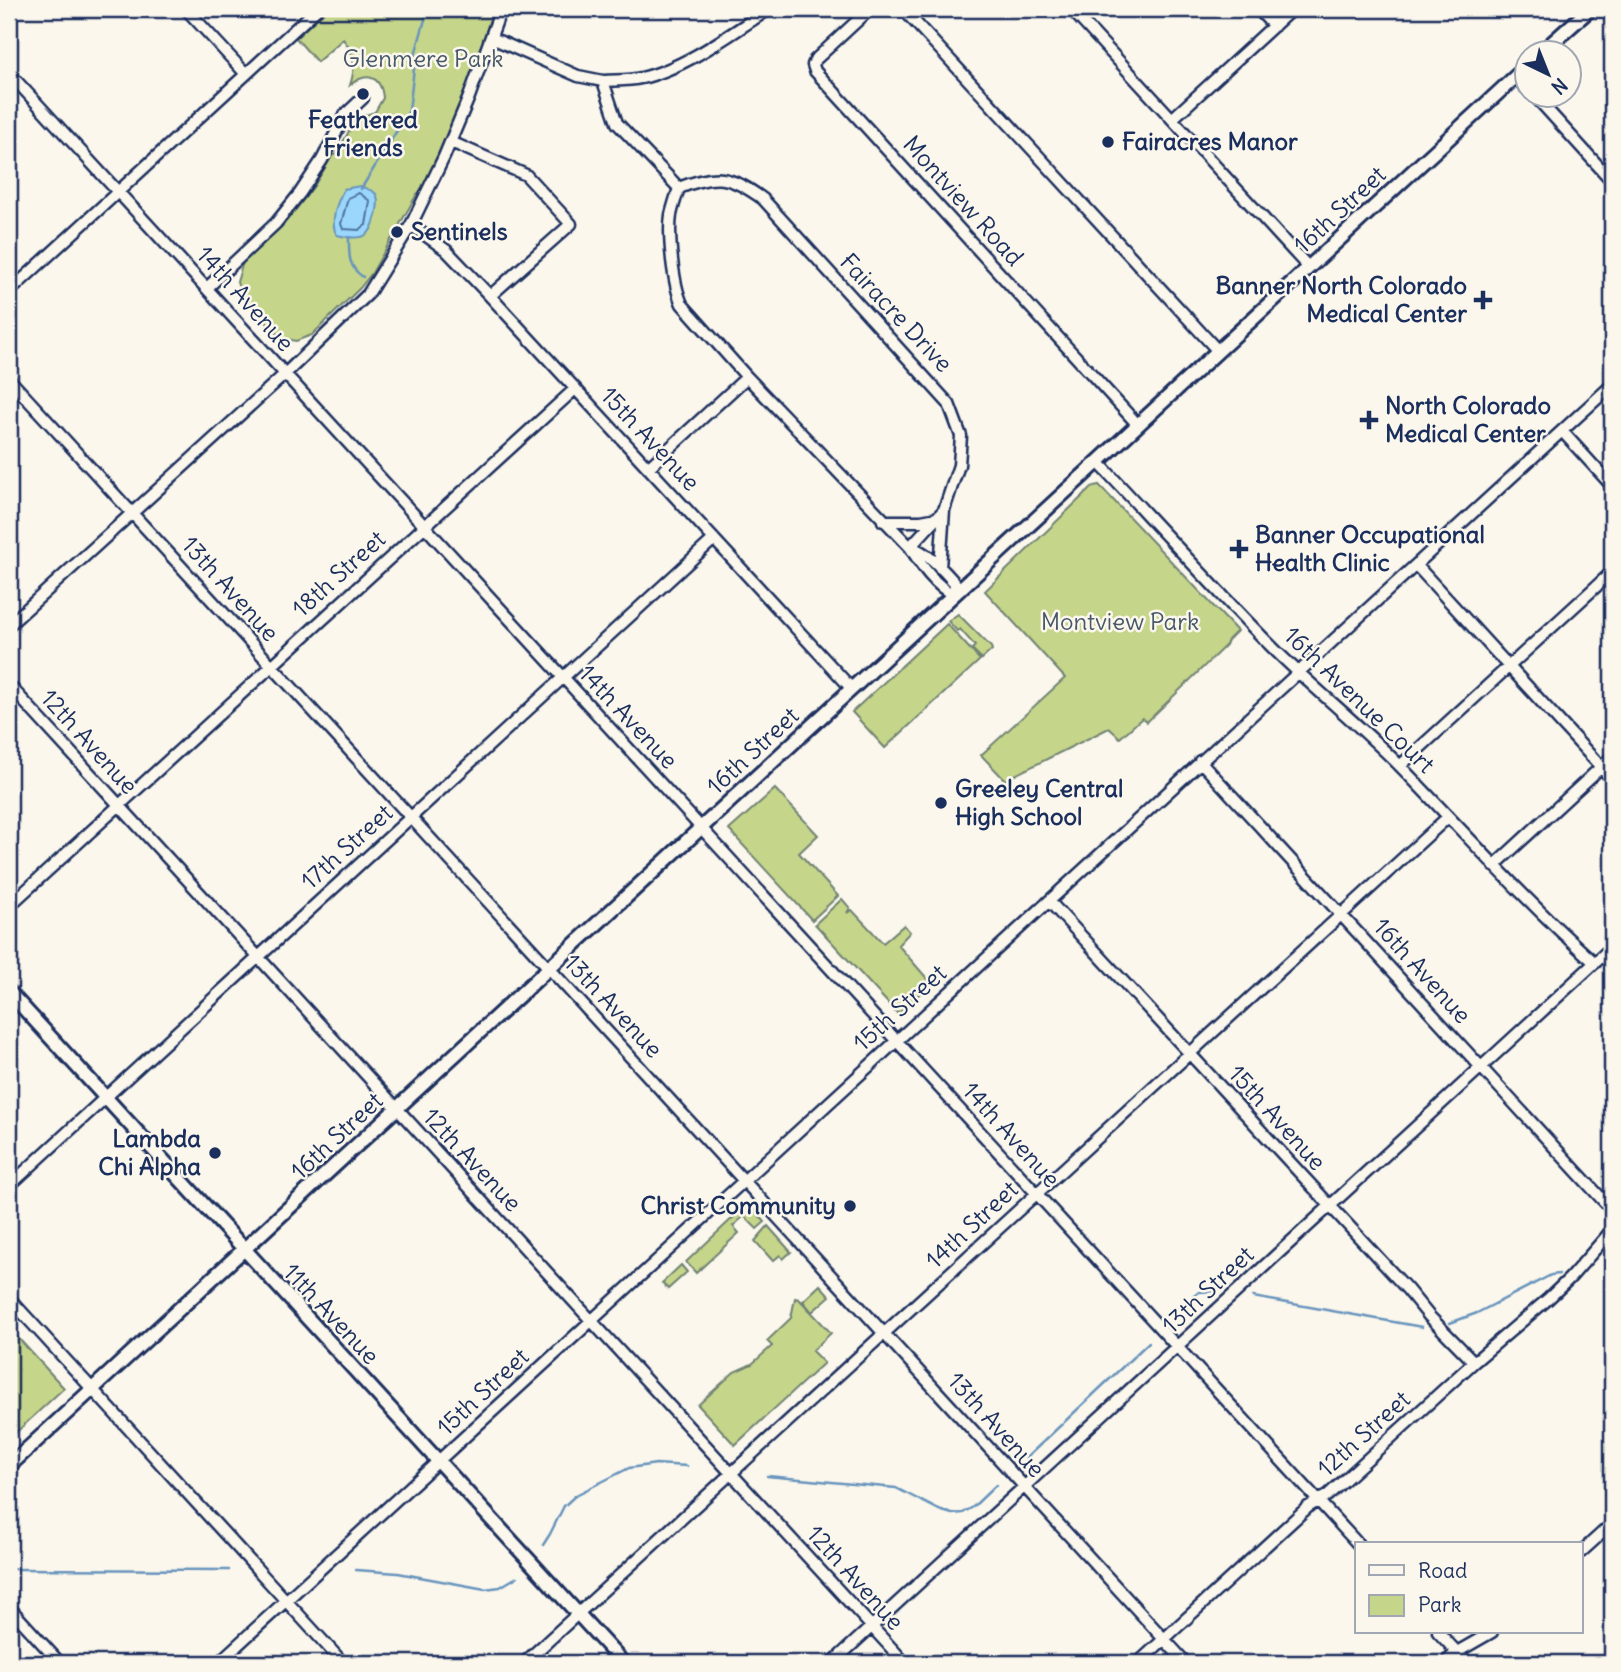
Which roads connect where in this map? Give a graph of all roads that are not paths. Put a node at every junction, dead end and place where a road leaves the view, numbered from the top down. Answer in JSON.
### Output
{"nodes":[{"id":1,"x":186,"y":9,"type":"edge"},
{"id":2,"x":501,"y":9,"type":"edge"},
{"id":3,"x":769,"y":9,"type":"edge"},
{"id":4,"x":870,"y":9,"type":"edge"},
{"id":5,"x":902,"y":9,"type":"edge"},
{"id":6,"x":1071,"y":9,"type":"edge"},
{"id":7,"x":1258,"y":9,"type":"edge"},
{"id":8,"x":1292,"y":9,"type":"edge"},
{"id":9,"x":1590,"y":9,"type":"edge"},
{"id":10,"x":310,"y":11,"type":"edge"},
{"id":11,"x":1274,"y":26,"type":"junction"},
{"id":12,"x":492,"y":38,"type":"junction"},
{"id":13,"x":1558,"y":38,"type":"edge"},
{"id":14,"x":9,"y":73,"type":"edge"},
{"id":15,"x":246,"y":74,"type":"junction"},
{"id":16,"x":603,"y":81,"type":"junction"},
{"id":17,"x":1512,"y":81,"type":"edge"},
{"id":18,"x":363,"y":98,"type":"dead end"},
{"id":19,"x":1546,"y":108,"type":"edge"},
{"id":20,"x":1172,"y":119,"type":"junction"},
{"id":21,"x":451,"y":142,"type":"junction"},
{"id":22,"x":1612,"y":181,"type":"edge"},
{"id":23,"x":678,"y":188,"type":"junction"},
{"id":24,"x":118,"y":192,"type":"junction"},
{"id":25,"x":411,"y":225,"type":"junction"},
{"id":26,"x":1309,"y":268,"type":"junction"},
{"id":27,"x":207,"y":288,"type":"junction"},
{"id":28,"x":9,"y":292,"type":"edge"},
{"id":29,"x":490,"y":296,"type":"junction"},
{"id":30,"x":1218,"y":351,"type":"junction"},
{"id":31,"x":285,"y":374,"type":"junction"},
{"id":32,"x":747,"y":377,"type":"junction"},
{"id":33,"x":9,"y":379,"type":"edge"},
{"id":34,"x":1612,"y":385,"type":"edge"},
{"id":35,"x":575,"y":389,"type":"junction"},
{"id":36,"x":1138,"y":425,"type":"junction"},
{"id":37,"x":1562,"y":431,"type":"junction"},
{"id":38,"x":1098,"y":462,"type":"junction"},
{"id":39,"x":648,"y":468,"type":"junction"},
{"id":40,"x":1612,"y":486,"type":"edge"},
{"id":41,"x":944,"y":510,"type":"junction"},
{"id":42,"x":132,"y":512,"type":"junction"},
{"id":43,"x":937,"y":518,"type":"junction"},
{"id":44,"x":883,"y":521,"type":"junction"},
{"id":45,"x":424,"y":526,"type":"junction"},
{"id":46,"x":714,"y":539,"type":"junction"},
{"id":47,"x":910,"y":547,"type":"junction"},
{"id":48,"x":1416,"y":565,"type":"junction"},
{"id":49,"x":940,"y":568,"type":"junction"},
{"id":50,"x":1612,"y":572,"type":"edge"},
{"id":51,"x":954,"y":594,"type":"junction"},
{"id":52,"x":9,"y":625,"type":"edge"},
{"id":53,"x":270,"y":665,"type":"junction"},
{"id":54,"x":1509,"y":666,"type":"junction"},
{"id":55,"x":1297,"y":672,"type":"junction"},
{"id":56,"x":563,"y":677,"type":"junction"},
{"id":57,"x":9,"y":685,"type":"edge"},
{"id":58,"x":852,"y":689,"type":"junction"},
{"id":59,"x":1612,"y":757,"type":"edge"},
{"id":60,"x":1200,"y":761,"type":"junction"},
{"id":61,"x":1400,"y":766,"type":"junction"},
{"id":62,"x":1601,"y":767,"type":"junction"},
{"id":63,"x":1612,"y":779,"type":"edge"},
{"id":64,"x":118,"y":805,"type":"junction"},
{"id":65,"x":410,"y":817,"type":"junction"},
{"id":66,"x":1448,"y":817,"type":"junction"},
{"id":67,"x":702,"y":828,"type":"junction"},
{"id":68,"x":1494,"y":866,"type":"junction"},
{"id":69,"x":1049,"y":901,"type":"junction"},
{"id":70,"x":9,"y":906,"type":"edge"},
{"id":71,"x":1341,"y":914,"type":"junction"},
{"id":72,"x":1612,"y":947,"type":"edge"},
{"id":73,"x":257,"y":957,"type":"junction"},
{"id":74,"x":1595,"y":963,"type":"junction"},
{"id":75,"x":549,"y":968,"type":"junction"},
{"id":76,"x":9,"y":992,"type":"edge"},
{"id":77,"x":896,"y":1040,"type":"junction"},
{"id":78,"x":1189,"y":1053,"type":"junction"},
{"id":79,"x":1482,"y":1067,"type":"junction"},
{"id":80,"x":105,"y":1098,"type":"junction"},
{"id":81,"x":397,"y":1109,"type":"junction"},
{"id":82,"x":743,"y":1180,"type":"junction"},
{"id":83,"x":9,"y":1186,"type":"edge"},
{"id":84,"x":1037,"y":1194,"type":"junction"},
{"id":85,"x":1329,"y":1207,"type":"junction"},
{"id":86,"x":1612,"y":1210,"type":"edge"},
{"id":87,"x":1612,"y":1230,"type":"edge"},
{"id":88,"x":243,"y":1251,"type":"junction"},
{"id":89,"x":9,"y":1298,"type":"edge"},
{"id":90,"x":591,"y":1320,"type":"junction"},
{"id":91,"x":884,"y":1334,"type":"junction"},
{"id":92,"x":1177,"y":1347,"type":"junction"},
{"id":93,"x":1474,"y":1362,"type":"junction"},
{"id":94,"x":92,"y":1389,"type":"junction"},
{"id":95,"x":438,"y":1461,"type":"junction"},
{"id":96,"x":9,"y":1466,"type":"edge"},
{"id":97,"x":731,"y":1474,"type":"junction"},
{"id":98,"x":1024,"y":1487,"type":"junction"},
{"id":99,"x":1318,"y":1501,"type":"junction"},
{"id":100,"x":1612,"y":1524,"type":"edge"},
{"id":101,"x":1356,"y":1542,"type":"edge"},
{"id":102,"x":1582,"y":1551,"type":"edge"},
{"id":103,"x":286,"y":1600,"type":"junction"},
{"id":104,"x":9,"y":1607,"type":"edge"},
{"id":105,"x":578,"y":1614,"type":"junction"},
{"id":106,"x":872,"y":1627,"type":"junction"},
{"id":107,"x":1440,"y":1634,"type":"edge"},
{"id":108,"x":1488,"y":1634,"type":"edge"},
{"id":109,"x":1164,"y":1640,"type":"junction"},
{"id":110,"x":1457,"y":1652,"type":"junction"},
{"id":111,"x":60,"y":1663,"type":"edge"},
{"id":112,"x":218,"y":1663,"type":"edge"},
{"id":113,"x":343,"y":1663,"type":"edge"},
{"id":114,"x":524,"y":1663,"type":"edge"},
{"id":115,"x":623,"y":1663,"type":"edge"},
{"id":116,"x":832,"y":1663,"type":"edge"},
{"id":117,"x":905,"y":1663,"type":"edge"},
{"id":118,"x":1138,"y":1663,"type":"edge"},
{"id":119,"x":1186,"y":1663,"type":"edge"},
{"id":120,"x":1445,"y":1663,"type":"edge"},
{"id":121,"x":1467,"y":1663,"type":"edge"}],
"edges":[{"from":1,"to":15,"type":"street"},
{"from":2,"to":12,"type":"street"},
{"from":3,"to":16,"type":"street"},
{"from":4,"to":36,"type":"street","name":"Montview Road"},
{"from":5,"to":30,"type":"street"},
{"from":6,"to":20,"type":"street"},
{"from":7,"to":11,"type":"street"},
{"from":8,"to":11,"type":"street"},
{"from":9,"to":13,"type":"main road"},
{"from":10,"to":15,"type":"street"},
{"from":11,"to":20,"type":"street"},
{"from":12,"to":16,"type":"street"},
{"from":12,"to":21,"type":"street"},
{"from":14,"to":24,"type":"street","name":"14th Avenue"},
{"from":15,"to":24,"type":"street"},
{"from":16,"to":23,"type":"street"},
{"from":17,"to":26,"type":"main road","name":"16th Street"},
{"from":18,"to":27,"type":"street"},
{"from":19,"to":22,"type":"street"},
{"from":20,"to":26,"type":"street"},
{"from":21,"to":25,"type":"street"},
{"from":21,"to":29,"type":"street"},
{"from":23,"to":32,"type":"street"},
{"from":23,"to":41,"type":"street","name":"Fairacre Drive"},
{"from":24,"to":27,"type":"street","name":"14th Avenue"},
{"from":24,"to":28,"type":"street"},
{"from":25,"to":29,"type":"street","name":"15th Avenue"},
{"from":25,"to":31,"type":"street"},
{"from":26,"to":30,"type":"main road","name":"16th Street"},
{"from":27,"to":31,"type":"street","name":"14th Avenue"},
{"from":29,"to":35,"type":"street","name":"15th Avenue"},
{"from":30,"to":36,"type":"main road","name":"16th Street"},
{"from":31,"to":42,"type":"street"},
{"from":31,"to":45,"type":"street","name":"14th Avenue"},
{"from":32,"to":39,"type":"street"},
{"from":32,"to":44,"type":"street"},
{"from":33,"to":42,"type":"street","name":"13th Avenue"},
{"from":34,"to":37,"type":"street","name":"15th Street"},
{"from":35,"to":39,"type":"street","name":"15th Avenue"},
{"from":35,"to":45,"type":"street","name":"18th Street"},
{"from":36,"to":38,"type":"main road","name":"16th Street"},
{"from":37,"to":40,"type":"street"},
{"from":37,"to":48,"type":"street","name":"15th Street"},
{"from":38,"to":51,"type":"main road","name":"16th Street"},
{"from":38,"to":55,"type":"street","name":"16th Avenue Court"},
{"from":39,"to":46,"type":"street","name":"15th Avenue"},
{"from":41,"to":43,"type":"street","name":"Fairacre Drive"},
{"from":41,"to":49,"type":"street"},
{"from":42,"to":52,"type":"street"},
{"from":42,"to":53,"type":"street","name":"13th Avenue"},
{"from":43,"to":44,"type":"street"},
{"from":43,"to":47,"type":"street","name":"Fairacre Drive"},
{"from":44,"to":47,"type":"street"},
{"from":45,"to":53,"type":"street","name":"18th Street"},
{"from":45,"to":56,"type":"street","name":"14th Avenue"},
{"from":46,"to":56,"type":"street","name":"17th Street"},
{"from":46,"to":58,"type":"street","name":"15th Avenue"},
{"from":47,"to":49,"type":"street"},
{"from":47,"to":51,"type":"street"},
{"from":48,"to":54,"type":"street"},
{"from":48,"to":55,"type":"street","name":"15th Street"},
{"from":49,"to":51,"type":"street"},
{"from":50,"to":54,"type":"street"},
{"from":51,"to":58,"type":"main road","name":"16th Street"},
{"from":53,"to":64,"type":"street","name":"18th Street"},
{"from":53,"to":65,"type":"street","name":"13th Avenue"},
{"from":54,"to":61,"type":"street"},
{"from":54,"to":62,"type":"street"},
{"from":55,"to":60,"type":"street","name":"15th Street"},
{"from":55,"to":61,"type":"street","name":"16th Avenue Court"},
{"from":56,"to":65,"type":"street","name":"17th Street"},
{"from":56,"to":67,"type":"street","name":"14th Avenue"},
{"from":57,"to":64,"type":"street","name":"12th Avenue"},
{"from":58,"to":67,"type":"main road","name":"16th Street"},
{"from":59,"to":62,"type":"street"},
{"from":60,"to":69,"type":"street","name":"15th Street"},
{"from":60,"to":71,"type":"street","name":"16th Avenue"},
{"from":61,"to":66,"type":"street","name":"16th Avenue Court"},
{"from":62,"to":63,"type":"street"},
{"from":62,"to":68,"type":"street"},
{"from":64,"to":70,"type":"street","name":"18th Street"},
{"from":64,"to":73,"type":"street","name":"12th Avenue"},
{"from":65,"to":73,"type":"street","name":"17th Street"},
{"from":65,"to":75,"type":"street","name":"13th Avenue"},
{"from":66,"to":68,"type":"street","name":"16th Avenue Court"},
{"from":66,"to":71,"type":"street","name":"14th Street"},
{"from":67,"to":75,"type":"main road","name":"16th Street"},
{"from":67,"to":77,"type":"street","name":"14th Avenue"},
{"from":68,"to":74,"type":"street","name":"16th Avenue Court"},
{"from":69,"to":77,"type":"street","name":"15th Street"},
{"from":69,"to":78,"type":"street","name":"15th Avenue"},
{"from":71,"to":78,"type":"street","name":"14th Street"},
{"from":71,"to":79,"type":"street","name":"16th Avenue"},
{"from":72,"to":74,"type":"street","name":"13th Street"},
{"from":73,"to":80,"type":"street","name":"17th Street"},
{"from":73,"to":81,"type":"street","name":"12th Avenue"},
{"from":74,"to":79,"type":"street","name":"13th Street"},
{"from":75,"to":81,"type":"main road","name":"16th Street"},
{"from":75,"to":82,"type":"street","name":"13th Avenue"},
{"from":76,"to":80,"type":"main road","name":"11th Avenue"},
{"from":77,"to":82,"type":"street","name":"15th Street"},
{"from":77,"to":84,"type":"street","name":"14th Avenue"},
{"from":78,"to":84,"type":"street","name":"14th Street"},
{"from":78,"to":85,"type":"street","name":"15th Avenue"},
{"from":79,"to":85,"type":"street","name":"13th Street"},
{"from":79,"to":86,"type":"street","name":"16th Avenue"},
{"from":80,"to":83,"type":"street","name":"17th Street"},
{"from":80,"to":88,"type":"main road","name":"11th Avenue"},
{"from":81,"to":88,"type":"main road","name":"16th Street"},
{"from":81,"to":90,"type":"street","name":"12th Avenue"},
{"from":82,"to":90,"type":"street","name":"15th Street"},
{"from":82,"to":91,"type":"street","name":"13th Avenue"},
{"from":84,"to":91,"type":"street","name":"14th Street"},
{"from":84,"to":92,"type":"street","name":"14th Avenue"},
{"from":85,"to":92,"type":"street","name":"13th Street"},
{"from":85,"to":93,"type":"street","name":"15th Avenue"},
{"from":87,"to":93,"type":"street","name":"12th Street"},
{"from":88,"to":94,"type":"main road","name":"16th Street"},
{"from":88,"to":95,"type":"main road","name":"11th Avenue"},
{"from":89,"to":94,"type":"street"},
{"from":90,"to":95,"type":"street","name":"15th Street"},
{"from":90,"to":97,"type":"street","name":"12th Avenue"},
{"from":91,"to":97,"type":"street","name":"14th Street"},
{"from":91,"to":98,"type":"street","name":"13th Avenue"},
{"from":92,"to":98,"type":"street","name":"13th Street"},
{"from":92,"to":99,"type":"street","name":"14th Avenue"},
{"from":93,"to":99,"type":"street","name":"12th Street"},
{"from":94,"to":96,"type":"main road","name":"16th Street"},
{"from":94,"to":103,"type":"street"},
{"from":95,"to":103,"type":"street","name":"15th Street"},
{"from":95,"to":105,"type":"main road","name":"11th Avenue"},
{"from":97,"to":105,"type":"street","name":"14th Street"},
{"from":97,"to":106,"type":"street","name":"12th Avenue"},
{"from":98,"to":106,"type":"street","name":"13th Street"},
{"from":98,"to":109,"type":"street","name":"13th Avenue"},
{"from":99,"to":101,"type":"street","name":"14th Avenue"},
{"from":99,"to":109,"type":"street","name":"12th Street"},
{"from":100,"to":102,"type":"street"},
{"from":103,"to":112,"type":"street","name":"15th Street"},
{"from":103,"to":113,"type":"street"},
{"from":104,"to":111,"type":"street"},
{"from":105,"to":114,"type":"street","name":"14th Street"},
{"from":105,"to":115,"type":"main road","name":"11th Avenue"},
{"from":106,"to":116,"type":"street","name":"13th Street"},
{"from":106,"to":117,"type":"street","name":"12th Avenue"},
{"from":107,"to":110,"type":"street"},
{"from":108,"to":110,"type":"street"},
{"from":109,"to":118,"type":"street","name":"12th Street"},
{"from":109,"to":119,"type":"street","name":"13th Avenue"},
{"from":110,"to":120,"type":"street"},
{"from":110,"to":121,"type":"street"}]}
